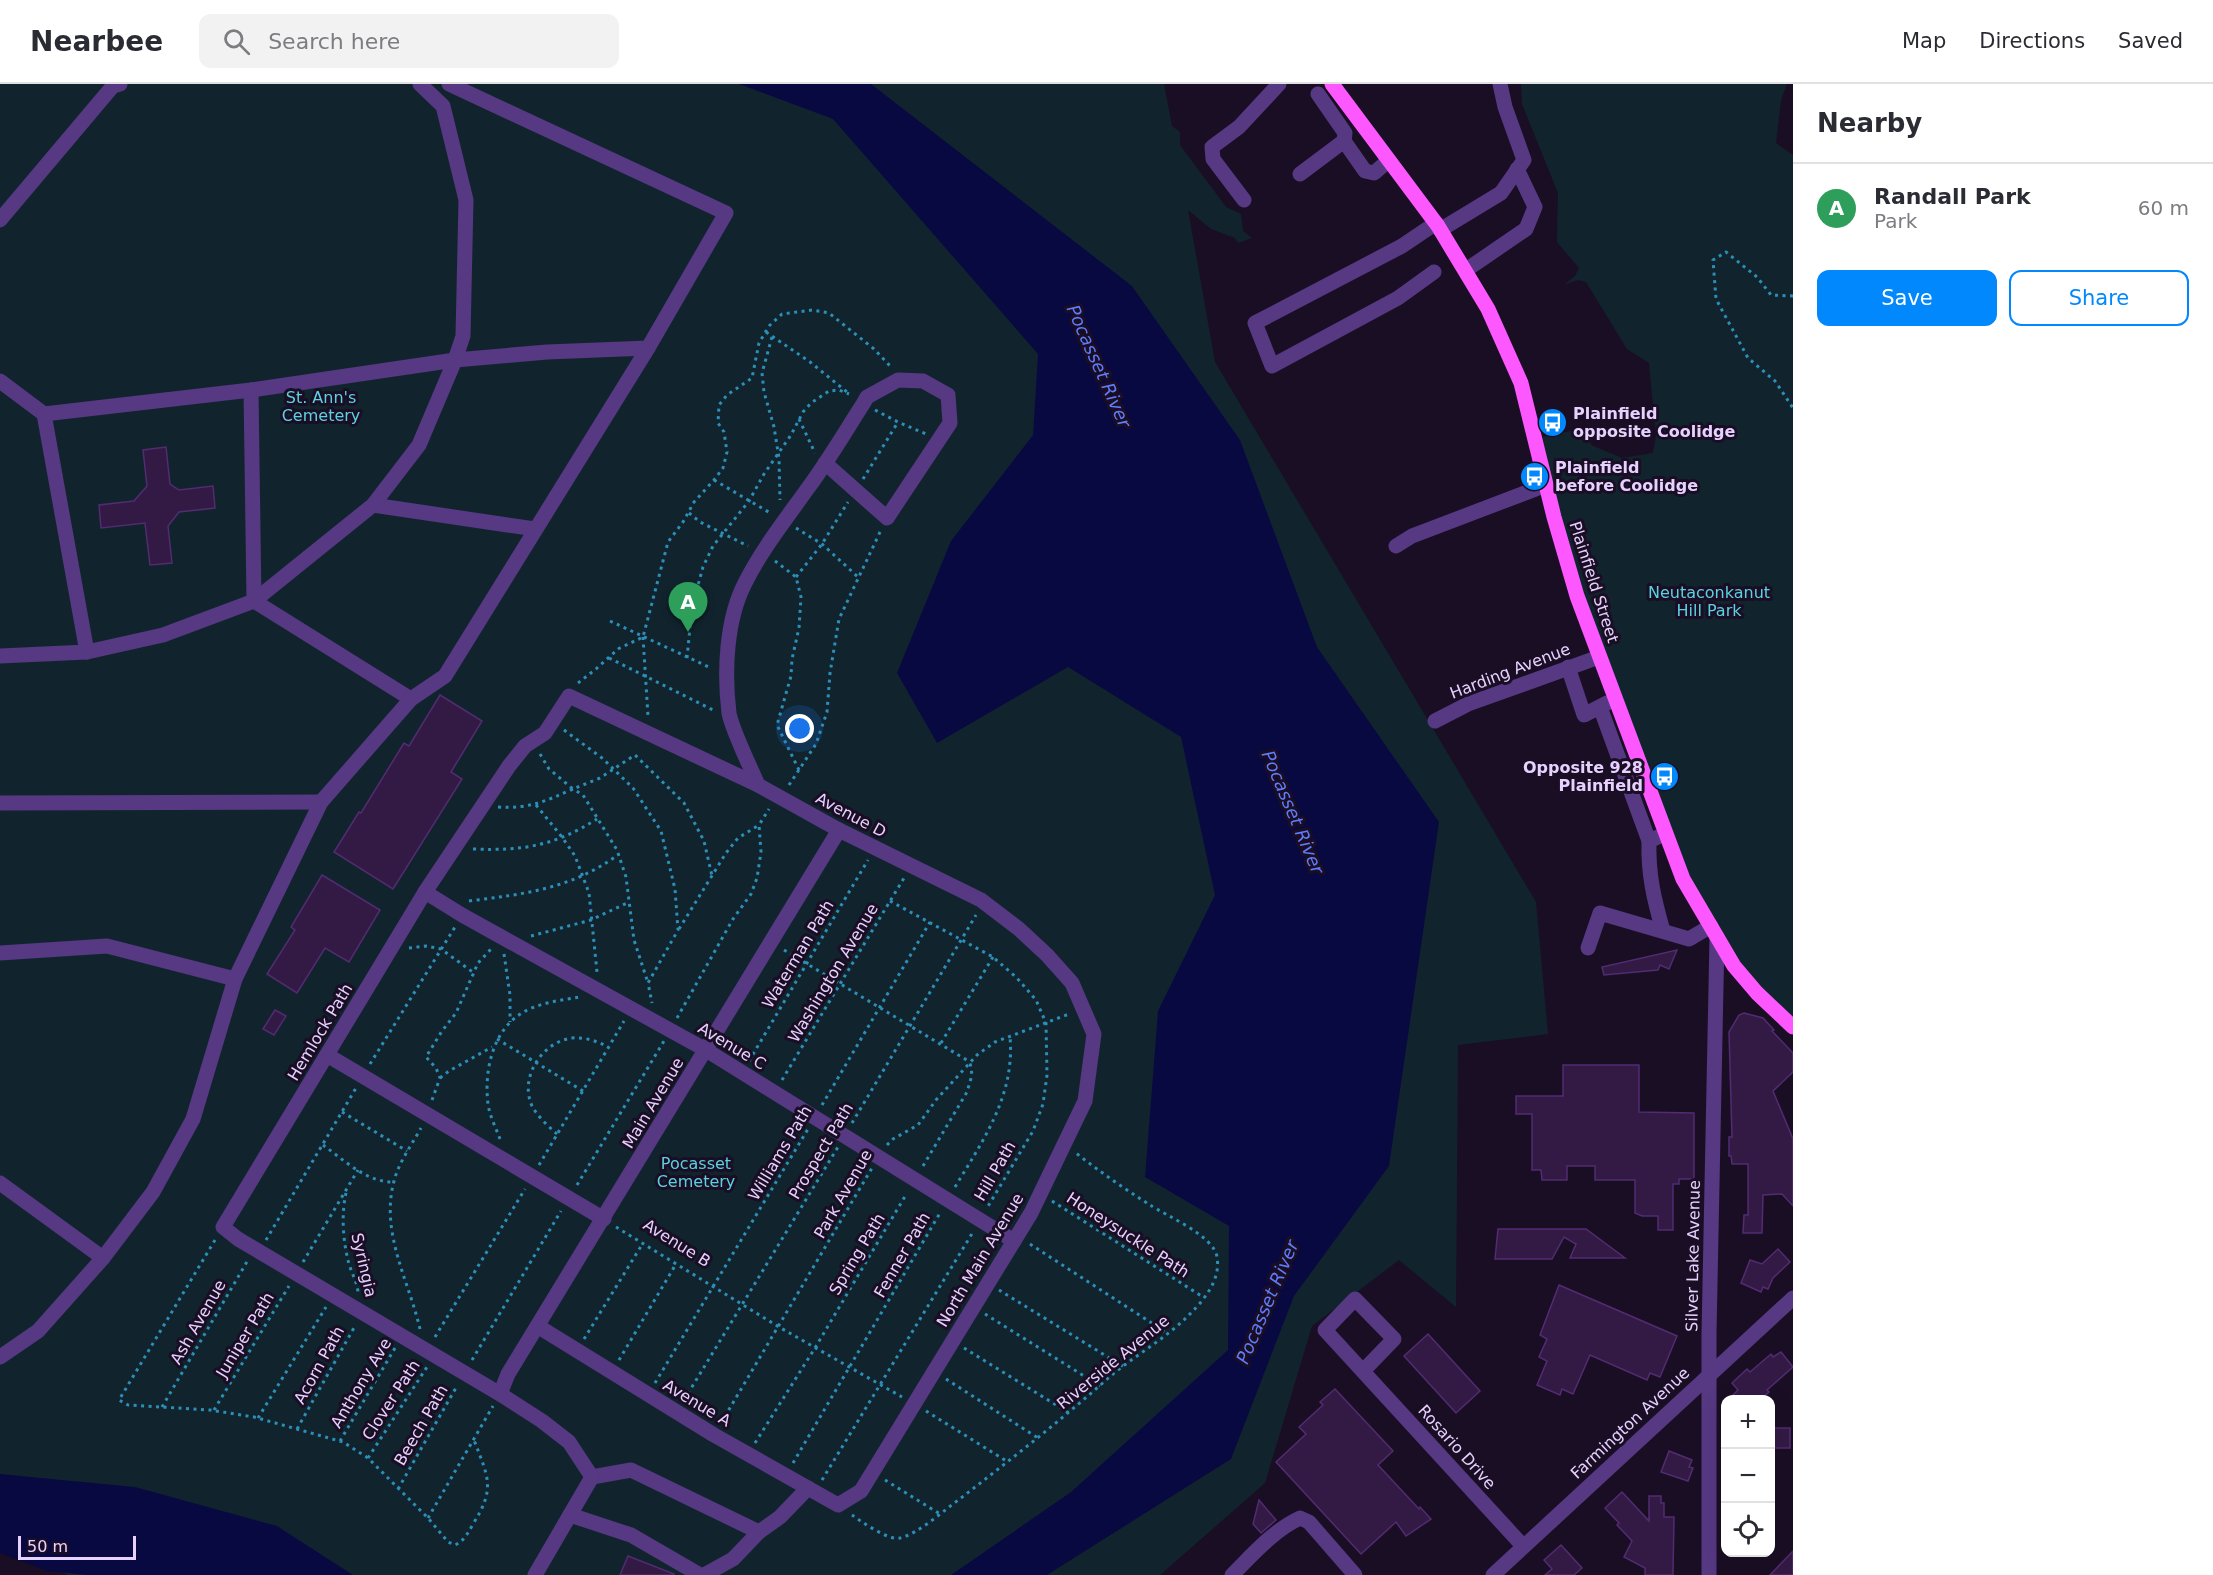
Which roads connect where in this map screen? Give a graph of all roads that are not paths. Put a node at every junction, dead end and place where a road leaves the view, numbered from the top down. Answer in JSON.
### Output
{"nodes":[{"id":1,"x":120,"y":84,"type":"edge"},
{"id":2,"x":420,"y":84,"type":"edge"},
{"id":3,"x":449,"y":84,"type":"edge"},
{"id":4,"x":1279,"y":84,"type":"edge"},
{"id":5,"x":1500,"y":84,"type":"edge"},
{"id":6,"x":1322,"y":86,"type":"edge"},
{"id":7,"x":1344,"y":141,"type":"junction"},
{"id":8,"x":1388,"y":161,"type":"junction"},
{"id":9,"x":1517,"y":170,"type":"junction"},
{"id":10,"x":1300,"y":174,"type":"dead end"},
{"id":11,"x":1244,"y":200,"type":"dead end"},
{"id":12,"x":0,"y":220,"type":"edge"},
{"id":13,"x":1438,"y":227,"type":"junction"},
{"id":14,"x":1466,"y":270,"type":"junction"},
{"id":15,"x":1434,"y":272,"type":"dead end"},
{"id":16,"x":648,"y":348,"type":"junction"},
{"id":17,"x":455,"y":360,"type":"junction"},
{"id":18,"x":0,"y":381,"type":"edge"},
{"id":19,"x":251,"y":390,"type":"junction"},
{"id":20,"x":44,"y":414,"type":"junction"},
{"id":21,"x":825,"y":463,"type":"junction"},
{"id":22,"x":1546,"y":485,"type":"junction"},
{"id":23,"x":373,"y":506,"type":"junction"},
{"id":24,"x":535,"y":529,"type":"junction"},
{"id":25,"x":1396,"y":546,"type":"dead end"},
{"id":26,"x":254,"y":601,"type":"junction"},
{"id":27,"x":87,"y":652,"type":"junction"},
{"id":28,"x":0,"y":656,"type":"edge"},
{"id":29,"x":1599,"y":657,"type":"junction"},
{"id":30,"x":1568,"y":667,"type":"junction"},
{"id":31,"x":568,"y":696,"type":"joint"},
{"id":32,"x":411,"y":699,"type":"junction"},
{"id":33,"x":1616,"y":699,"type":"junction"},
{"id":34,"x":1600,"y":707,"type":"junction"},
{"id":35,"x":1435,"y":721,"type":"dead end"},
{"id":36,"x":1624,"y":723,"type":"junction"},
{"id":37,"x":1609,"y":730,"type":"junction"},
{"id":38,"x":1639,"y":762,"type":"junction"},
{"id":39,"x":1624,"y":768,"type":"junction"},
{"id":40,"x":758,"y":785,"type":"junction"},
{"id":41,"x":1654,"y":800,"type":"junction"},
{"id":42,"x":321,"y":802,"type":"junction"},
{"id":43,"x":0,"y":803,"type":"edge"},
{"id":44,"x":1637,"y":807,"type":"junction"},
{"id":45,"x":838,"y":830,"type":"junction"},
{"id":46,"x":1666,"y":834,"type":"junction"},
{"id":47,"x":1649,"y":841,"type":"junction"},
{"id":48,"x":424,"y":892,"type":"junction"},
{"id":49,"x":1663,"y":932,"type":"junction"},
{"id":50,"x":1714,"y":932,"type":"junction"},
{"id":51,"x":1588,"y":948,"type":"dead end"},
{"id":52,"x":0,"y":953,"type":"edge"},
{"id":53,"x":235,"y":979,"type":"junction"},
{"id":54,"x":1083,"y":1008,"type":"joint"},
{"id":55,"x":1793,"y":1027,"type":"edge"},
{"id":56,"x":706,"y":1050,"type":"junction"},
{"id":57,"x":327,"y":1055,"type":"junction"},
{"id":58,"x":0,"y":1183,"type":"edge"},
{"id":59,"x":604,"y":1219,"type":"junction"},
{"id":60,"x":1015,"y":1239,"type":"junction"},
{"id":61,"x":103,"y":1258,"type":"junction"},
{"id":62,"x":1793,"y":1298,"type":"edge"},
{"id":63,"x":539,"y":1327,"type":"junction"},
{"id":64,"x":0,"y":1357,"type":"edge"},
{"id":65,"x":1364,"y":1370,"type":"junction"},
{"id":66,"x":1709,"y":1374,"type":"junction"},
{"id":67,"x":500,"y":1394,"type":"junction"},
{"id":68,"x":592,"y":1477,"type":"junction"},
{"id":69,"x":812,"y":1490,"type":"junction"},
{"id":70,"x":838,"y":1505,"type":"joint"},
{"id":71,"x":570,"y":1515,"type":"junction"},
{"id":72,"x":759,"y":1533,"type":"junction"},
{"id":73,"x":1523,"y":1546,"type":"junction"},
{"id":74,"x":535,"y":1575,"type":"edge"},
{"id":75,"x":702,"y":1575,"type":"edge"},
{"id":76,"x":1232,"y":1575,"type":"edge"},
{"id":77,"x":1355,"y":1575,"type":"edge"},
{"id":78,"x":1492,"y":1575,"type":"edge"},
{"id":79,"x":1709,"y":1575,"type":"edge"}],
"edges":[{"from":1,"to":12,"type":"street"},
{"from":2,"to":17,"type":"street"},
{"from":3,"to":16,"type":"street"},
{"from":4,"to":11,"type":"street"},
{"from":5,"to":9,"type":"street"},
{"from":6,"to":7,"type":"street"},
{"from":6,"to":8,"type":"main road","name":"Plainfield Street"},
{"from":7,"to":8,"type":"street"},
{"from":7,"to":10,"type":"street"},
{"from":8,"to":13,"type":"main road","name":"Plainfield Street"},
{"from":9,"to":13,"type":"street"},
{"from":9,"to":14,"type":"street"},
{"from":13,"to":14,"type":"main road","name":"Plainfield Street"},
{"from":13,"to":15,"type":"street"},
{"from":14,"to":22,"type":"main road","name":"Plainfield Street"},
{"from":16,"to":17,"type":"street"},
{"from":16,"to":24,"type":"street"},
{"from":17,"to":19,"type":"street"},
{"from":17,"to":23,"type":"street"},
{"from":18,"to":20,"type":"street"},
{"from":19,"to":20,"type":"street"},
{"from":19,"to":26,"type":"street"},
{"from":20,"to":27,"type":"street"},
{"from":21,"to":21,"type":"street"},
{"from":21,"to":40,"type":"street"},
{"from":22,"to":25,"type":"street"},
{"from":22,"to":29,"type":"main road","name":"Plainfield Street"},
{"from":23,"to":24,"type":"street"},
{"from":23,"to":26,"type":"street"},
{"from":24,"to":32,"type":"street"},
{"from":26,"to":27,"type":"street"},
{"from":26,"to":32,"type":"street"},
{"from":27,"to":28,"type":"street"},
{"from":29,"to":30,"type":"street","name":"Harding Avenue"},
{"from":29,"to":33,"type":"main road","name":"Plainfield Street"},
{"from":30,"to":34,"type":"street"},
{"from":30,"to":35,"type":"street","name":"Harding Avenue"},
{"from":31,"to":40,"type":"street","name":"Avenue D"},
{"from":31,"to":48,"type":"street","name":"Hemlock Path"},
{"from":32,"to":42,"type":"street"},
{"from":33,"to":34,"type":"street"},
{"from":33,"to":36,"type":"main road","name":"Plainfield Street"},
{"from":34,"to":37,"type":"street"},
{"from":36,"to":37,"type":"street"},
{"from":36,"to":38,"type":"main road","name":"Plainfield Street"},
{"from":37,"to":39,"type":"street"},
{"from":38,"to":39,"type":"street"},
{"from":38,"to":41,"type":"main road","name":"Plainfield Street"},
{"from":39,"to":44,"type":"street"},
{"from":40,"to":45,"type":"street","name":"Avenue D"},
{"from":41,"to":44,"type":"street"},
{"from":41,"to":46,"type":"main road","name":"Plainfield Street"},
{"from":42,"to":43,"type":"street"},
{"from":42,"to":53,"type":"street"},
{"from":44,"to":47,"type":"street"},
{"from":45,"to":54,"type":"street","name":"Avenue D"},
{"from":45,"to":56,"type":"street","name":"Main Avenue"},
{"from":46,"to":47,"type":"street"},
{"from":46,"to":50,"type":"main road","name":"Plainfield Street"},
{"from":47,"to":49,"type":"street"},
{"from":48,"to":56,"type":"street","name":"Avenue C"},
{"from":48,"to":57,"type":"street","name":"Hemlock Path"},
{"from":49,"to":50,"type":"street"},
{"from":49,"to":51,"type":"street"},
{"from":50,"to":55,"type":"main road","name":"Plainfield Street"},
{"from":50,"to":66,"type":"street","name":"Silver Lake Avenue"},
{"from":52,"to":53,"type":"street"},
{"from":53,"to":61,"type":"street"},
{"from":54,"to":60,"type":"street","name":"North Main Avenue"},
{"from":56,"to":59,"type":"street","name":"Main Avenue"},
{"from":56,"to":60,"type":"street","name":"Avenue C"},
{"from":57,"to":59,"type":"street"},
{"from":57,"to":67,"type":"street","name":"Hemlock Path"},
{"from":58,"to":61,"type":"street"},
{"from":59,"to":63,"type":"street","name":"Main Avenue"},
{"from":60,"to":70,"type":"street","name":"North Main Avenue"},
{"from":61,"to":64,"type":"street"},
{"from":62,"to":66,"type":"street","name":"Farmington Avenue"},
{"from":63,"to":67,"type":"street","name":"Main Avenue"},
{"from":63,"to":69,"type":"street","name":"Avenue A"},
{"from":65,"to":65,"type":"street","name":"Rosario Drive"},
{"from":65,"to":73,"type":"street","name":"Rosario Drive"},
{"from":66,"to":73,"type":"street","name":"Farmington Avenue"},
{"from":66,"to":79,"type":"street","name":"Silver Lake Avenue"},
{"from":67,"to":68,"type":"street"},
{"from":68,"to":71,"type":"street"},
{"from":68,"to":72,"type":"street"},
{"from":69,"to":70,"type":"street","name":"Avenue A"},
{"from":69,"to":72,"type":"street"},
{"from":71,"to":74,"type":"street"},
{"from":71,"to":75,"type":"street"},
{"from":72,"to":75,"type":"street"},
{"from":73,"to":78,"type":"street","name":"Farmington Avenue"},
{"from":76,"to":77,"type":"street"}]}
